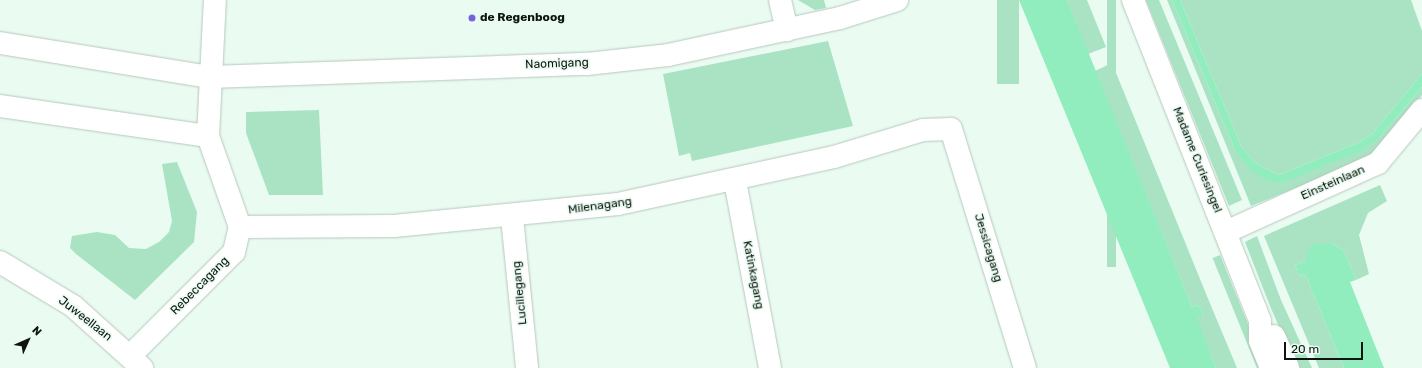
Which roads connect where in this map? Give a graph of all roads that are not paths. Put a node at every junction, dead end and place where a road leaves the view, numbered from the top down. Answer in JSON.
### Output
{"nodes":[{"id":1,"x":215,"y":0,"type":"edge"},
{"id":2,"x":780,"y":0,"type":"edge"},
{"id":3,"x":898,"y":0,"type":"edge"},
{"id":4,"x":1133,"y":0,"type":"edge"},
{"id":5,"x":787,"y":30,"type":"junction"},
{"id":6,"x":0,"y":44,"type":"edge"},
{"id":7,"x":210,"y":77,"type":"junction"},
{"id":8,"x":0,"y":106,"type":"edge"},
{"id":9,"x":1422,"y":110,"type":"edge"},
{"id":10,"x":951,"y":128,"type":"joint"},
{"id":11,"x":208,"y":136,"type":"junction"},
{"id":12,"x":735,"y":181,"type":"junction"},
{"id":13,"x":512,"y":217,"type":"junction"},
{"id":14,"x":240,"y":227,"type":"junction"},
{"id":15,"x":1226,"y":232,"type":"junction"},
{"id":16,"x":1,"y":264,"type":"edge"},
{"id":17,"x":1260,"y":321,"type":"junction"},
{"id":18,"x":136,"y":362,"type":"edge"},
{"id":19,"x":527,"y":368,"type":"edge"},
{"id":20,"x":770,"y":368,"type":"edge"},
{"id":21,"x":1025,"y":368,"type":"edge"},
{"id":22,"x":1271,"y":368,"type":"edge"},
{"id":23,"x":1288,"y":368,"type":"edge"}],
"edges":[{"from":1,"to":7,"type":"street"},
{"from":2,"to":5,"type":"street"},
{"from":3,"to":5,"type":"street","name":"Naomigang"},
{"from":4,"to":15,"type":"street","name":"Madame Curiesingel"},
{"from":5,"to":7,"type":"street","name":"Naomigang"},
{"from":6,"to":7,"type":"street"},
{"from":7,"to":11,"type":"street"},
{"from":8,"to":11,"type":"street"},
{"from":9,"to":15,"type":"street","name":"Einsteinlaan"},
{"from":10,"to":12,"type":"street","name":"Milenagang"},
{"from":10,"to":21,"type":"street","name":"Jessicagang"},
{"from":11,"to":14,"type":"street"},
{"from":12,"to":13,"type":"street","name":"Milenagang"},
{"from":12,"to":20,"type":"street","name":"Katinkagang"},
{"from":13,"to":14,"type":"street","name":"Milenagang"},
{"from":13,"to":19,"type":"street","name":"Lucillegang"},
{"from":14,"to":18,"type":"street","name":"Rebeccagang"},
{"from":15,"to":17,"type":"street","name":"Madame Curiesingel"},
{"from":16,"to":18,"type":"street","name":"Juweellaan"},
{"from":17,"to":22,"type":"street","name":"Madame Curiesingel"},
{"from":17,"to":23,"type":"street","name":"Madame Curiesingel"}]}
